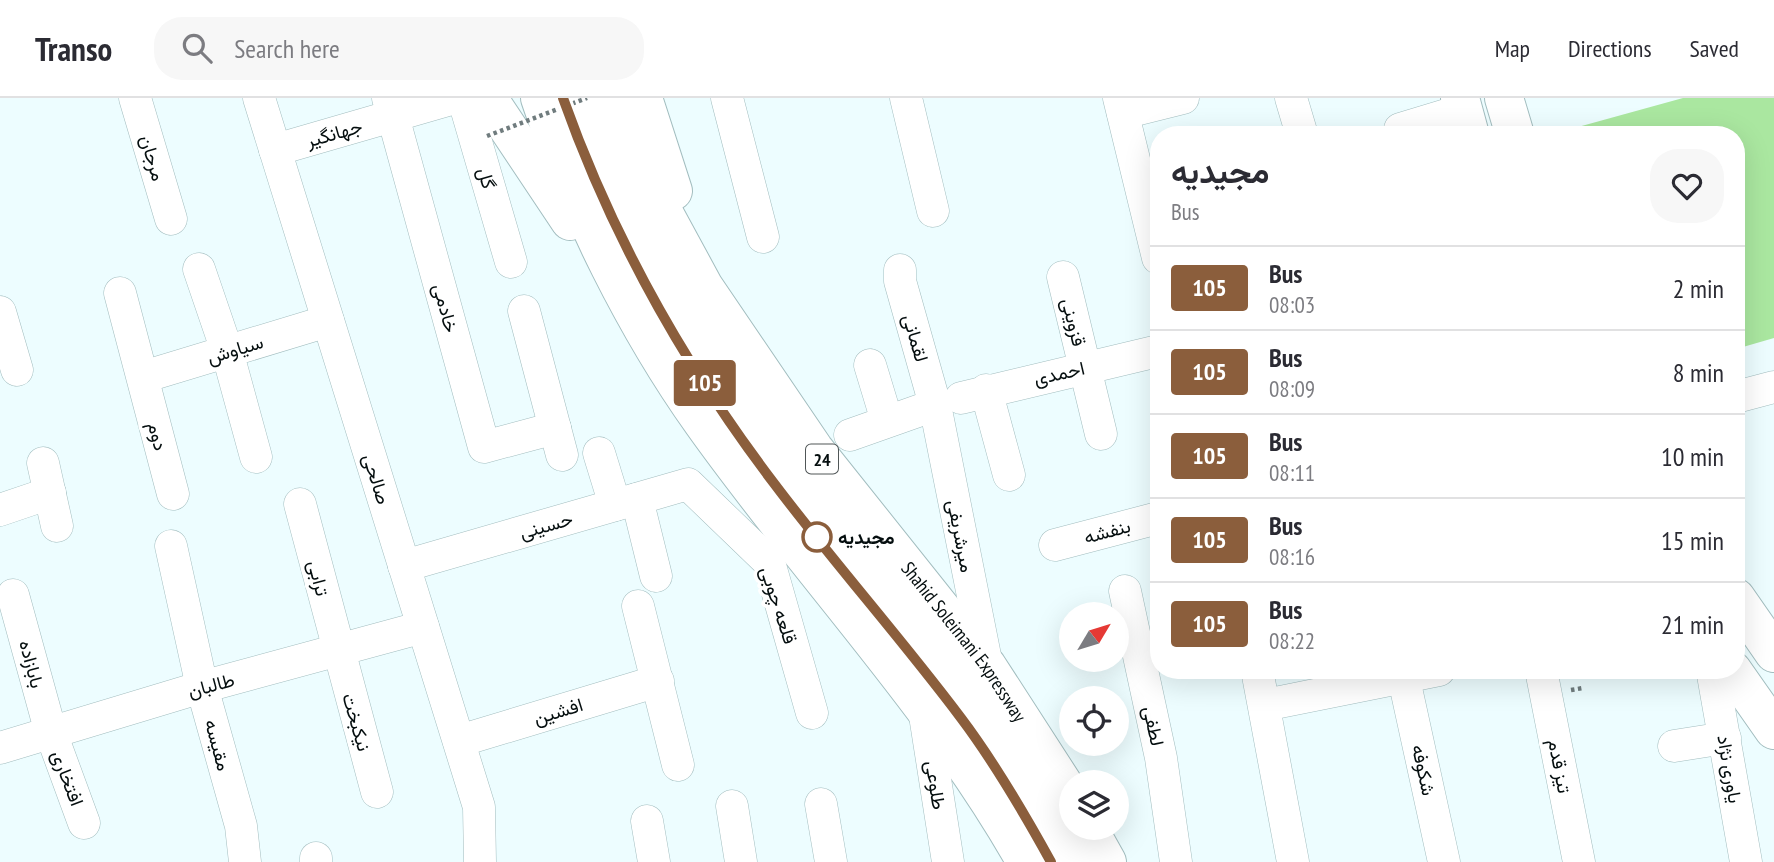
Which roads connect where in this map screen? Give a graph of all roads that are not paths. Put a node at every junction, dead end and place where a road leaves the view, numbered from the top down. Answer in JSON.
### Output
{"nodes":[{"id":1,"x":135,"y":98,"type":"edge"},
{"id":2,"x":259,"y":98,"type":"edge"},
{"id":3,"x":456,"y":98,"type":"edge"},
{"id":4,"x":488,"y":98,"type":"edge"},
{"id":5,"x":540,"y":98,"type":"edge"},
{"id":6,"x":563,"y":98,"type":"edge"},
{"id":7,"x":589,"y":98,"type":"edge"},
{"id":8,"x":611,"y":98,"type":"edge"},
{"id":9,"x":643,"y":98,"type":"edge"},
{"id":10,"x":727,"y":98,"type":"edge"},
{"id":11,"x":906,"y":98,"type":"edge"},
{"id":12,"x":1183,"y":98,"type":"edge"},
{"id":13,"x":1291,"y":98,"type":"edge"},
{"id":14,"x":1504,"y":98,"type":"edge"},
{"id":15,"x":1121,"y":106,"type":"edge"},
{"id":16,"x":391,"y":107,"type":"edge"},
{"id":17,"x":1465,"y":114,"type":"edge"},
{"id":18,"x":1299,"y":126,"type":"edge"},
{"id":19,"x":1413,"y":126,"type":"edge"},
{"id":20,"x":1512,"y":126,"type":"edge"},
{"id":21,"x":275,"y":150,"type":"junction"},
{"id":22,"x":933,"y":211,"type":"dead end"},
{"id":23,"x":1150,"y":218,"type":"edge"},
{"id":24,"x":171,"y":219,"type":"dead end"},
{"id":25,"x":763,"y":237,"type":"dead end"},
{"id":26,"x":511,"y":262,"type":"dead end"},
{"id":27,"x":199,"y":269,"type":"dead end"},
{"id":28,"x":900,"y":270,"type":"dead end"},
{"id":29,"x":1063,"y":277,"type":"dead end"},
{"id":30,"x":704,"y":287,"type":"junction"},
{"id":31,"x":120,"y":293,"type":"dead end"},
{"id":32,"x":524,"y":310,"type":"dead end"},
{"id":33,"x":633,"y":310,"type":"junction"},
{"id":34,"x":0,"y":312,"type":"edge"},
{"id":35,"x":328,"y":320,"type":"junction"},
{"id":36,"x":227,"y":351,"type":"junction"},
{"id":37,"x":1150,"y":353,"type":"edge"},
{"id":38,"x":870,"y":365,"type":"dead end"},
{"id":39,"x":1086,"y":367,"type":"junction"},
{"id":40,"x":17,"y":370,"type":"dead end"},
{"id":41,"x":143,"y":377,"type":"junction"},
{"id":42,"x":1774,"y":387,"type":"edge"},
{"id":43,"x":1745,"y":395,"type":"edge"},
{"id":44,"x":961,"y":398,"type":"junction"},
{"id":45,"x":887,"y":421,"type":"junction"},
{"id":46,"x":1101,"y":434,"type":"dead end"},
{"id":47,"x":850,"y":435,"type":"dead end"},
{"id":48,"x":598,"y":453,"type":"dead end"},
{"id":49,"x":256,"y":457,"type":"dead end"},
{"id":50,"x":43,"y":463,"type":"dead end"},
{"id":51,"x":1009,"y":475,"type":"dead end"},
{"id":52,"x":688,"y":484,"type":"joint"},
{"id":53,"x":50,"y":494,"type":"junction"},
{"id":54,"x":173,"y":494,"type":"dead end"},
{"id":55,"x":626,"y":502,"type":"junction"},
{"id":56,"x":300,"y":505,"type":"dead end"},
{"id":57,"x":0,"y":510,"type":"edge"},
{"id":58,"x":1150,"y":520,"type":"edge"},
{"id":59,"x":57,"y":526,"type":"dead end"},
{"id":60,"x":1055,"y":545,"type":"dead end"},
{"id":61,"x":172,"y":547,"type":"dead end"},
{"id":62,"x":404,"y":566,"type":"junction"},
{"id":63,"x":656,"y":576,"type":"dead end"},
{"id":64,"x":1125,"y":591,"type":"dead end"},
{"id":65,"x":13,"y":596,"type":"dead end"},
{"id":66,"x":638,"y":606,"type":"dead end"},
{"id":67,"x":1745,"y":611,"type":"edge"},
{"id":68,"x":424,"y":628,"type":"junction"},
{"id":69,"x":338,"y":652,"type":"junction"},
{"id":70,"x":1774,"y":653,"type":"edge"},
{"id":71,"x":987,"y":666,"type":"junction"},
{"id":72,"x":1259,"y":679,"type":"edge"},
{"id":73,"x":1381,"y":679,"type":"edge"},
{"id":74,"x":1404,"y":679,"type":"edge"},
{"id":75,"x":1543,"y":679,"type":"edge"},
{"id":76,"x":1723,"y":679,"type":"edge"},
{"id":77,"x":1728,"y":679,"type":"edge"},
{"id":78,"x":658,"y":681,"type":"junction"},
{"id":79,"x":202,"y":687,"type":"junction"},
{"id":80,"x":1265,"y":705,"type":"junction"},
{"id":81,"x":924,"y":708,"type":"junction"},
{"id":82,"x":811,"y":713,"type":"dead end"},
{"id":83,"x":1774,"y":730,"type":"edge"},
{"id":84,"x":51,"y":733,"type":"junction"},
{"id":85,"x":1725,"y":738,"type":"junction"},
{"id":86,"x":458,"y":741,"type":"junction"},
{"id":87,"x":1674,"y":746,"type":"dead end"},
{"id":88,"x":0,"y":748,"type":"edge"},
{"id":89,"x":678,"y":765,"type":"dead end"},
{"id":90,"x":1059,"y":776,"type":"edge"},
{"id":91,"x":377,"y":792,"type":"dead end"},
{"id":92,"x":821,"y":804,"type":"dead end"},
{"id":93,"x":732,"y":806,"type":"dead end"},
{"id":94,"x":647,"y":821,"type":"dead end"},
{"id":95,"x":85,"y":823,"type":"dead end"},
{"id":96,"x":1095,"y":840,"type":"edge"},
{"id":97,"x":1102,"y":840,"type":"edge"},
{"id":98,"x":244,"y":862,"type":"edge"},
{"id":99,"x":480,"y":862,"type":"edge"},
{"id":100,"x":654,"y":862,"type":"edge"},
{"id":101,"x":741,"y":862,"type":"edge"},
{"id":102,"x":831,"y":862,"type":"edge"},
{"id":103,"x":948,"y":862,"type":"edge"},
{"id":104,"x":1026,"y":862,"type":"edge"},
{"id":105,"x":1051,"y":862,"type":"edge"},
{"id":106,"x":1077,"y":862,"type":"edge"},
{"id":107,"x":1107,"y":862,"type":"edge"},
{"id":108,"x":1116,"y":862,"type":"edge"},
{"id":109,"x":1176,"y":862,"type":"edge"},
{"id":110,"x":1293,"y":862,"type":"edge"},
{"id":111,"x":1444,"y":862,"type":"edge"},
{"id":112,"x":1579,"y":862,"type":"edge"},
{"id":113,"x":1746,"y":862,"type":"edge"}],
"edges":[{"from":1,"to":24,"type":"street","name":"مرجان"},
{"from":2,"to":21,"type":"street","name":"صالحی"},
{"from":3,"to":16,"type":"street","name":"گل"},
{"from":3,"to":26,"type":"street","name":"گل"},
{"from":4,"to":33,"type":"main road"},
{"from":5,"to":33,"type":"main road"},
{"from":6,"to":105,"type":"street"},
{"from":7,"to":106,"type":"street"},
{"from":8,"to":30,"type":"main road","name":"Shahid Soleimani Expressway","number":"24"},
{"from":9,"to":30,"type":"main road"},
{"from":10,"to":25,"type":"street"},
{"from":11,"to":22,"type":"street"},
{"from":12,"to":15,"type":"street"},
{"from":13,"to":18,"type":"street"},
{"from":14,"to":20,"type":"main road"},
{"from":15,"to":23,"type":"street"},
{"from":16,"to":21,"type":"street","name":"جهانگیر"},
{"from":16,"to":32,"type":"street","name":"خادمی"},
{"from":17,"to":19,"type":"street"},
{"from":21,"to":35,"type":"street","name":"صالحی"},
{"from":27,"to":36,"type":"street"},
{"from":28,"to":44,"type":"street","name":"لقمانی"},
{"from":29,"to":39,"type":"street","name":"قزوینی"},
{"from":30,"to":71,"type":"main road","name":"Shahid Soleimani Expressway","number":"24"},
{"from":31,"to":41,"type":"street","name":"دوم"},
{"from":33,"to":81,"type":"main road"},
{"from":34,"to":40,"type":"street"},
{"from":35,"to":36,"type":"street","name":"سیاوش"},
{"from":35,"to":62,"type":"street","name":"صالحی"},
{"from":36,"to":41,"type":"street","name":"سیاوش"},
{"from":36,"to":49,"type":"street"},
{"from":37,"to":39,"type":"street","name":"احمدی"},
{"from":38,"to":45,"type":"street"},
{"from":39,"to":44,"type":"street","name":"احمدی"},
{"from":39,"to":46,"type":"street","name":"قزوینی"},
{"from":41,"to":54,"type":"street","name":"دوم"},
{"from":42,"to":43,"type":"street"},
{"from":44,"to":45,"type":"street","name":"احمدی"},
{"from":44,"to":51,"type":"street"},
{"from":44,"to":71,"type":"street","name":"میرشریفی"},
{"from":45,"to":47,"type":"street","name":"احمدی"},
{"from":48,"to":55,"type":"street"},
{"from":50,"to":53,"type":"street"},
{"from":52,"to":55,"type":"street","name":"حسینی"},
{"from":52,"to":82,"type":"street","name":"قلعه چوبی"},
{"from":53,"to":57,"type":"street"},
{"from":53,"to":59,"type":"street"},
{"from":55,"to":62,"type":"street","name":"حسینی"},
{"from":55,"to":63,"type":"street"},
{"from":56,"to":69,"type":"street","name":"ترابی"},
{"from":58,"to":60,"type":"street","name":"بنفشه"},
{"from":61,"to":79,"type":"street","name":"مقیسه"},
{"from":62,"to":68,"type":"street","name":"صالحی"},
{"from":64,"to":109,"type":"street","name":"لطفی"},
{"from":65,"to":84,"type":"street","name":"بابازاده"},
{"from":66,"to":78,"type":"street"},
{"from":67,"to":70,"type":"main road"},
{"from":68,"to":69,"type":"street","name":"طالبان"},
{"from":68,"to":86,"type":"street","name":"صالحی"},
{"from":69,"to":79,"type":"street","name":"طالبان"},
{"from":69,"to":91,"type":"street","name":"نیکبخت"},
{"from":71,"to":90,"type":"main road","name":"Shahid Soleimani Expressway","number":"24"},
{"from":72,"to":80,"type":"street"},
{"from":73,"to":80,"type":"street"},
{"from":74,"to":111,"type":"street","name":"شکوفه"},
{"from":75,"to":112,"type":"street","name":"تیز قدم"},
{"from":76,"to":85,"type":"street","name":"یاوری نژاد"},
{"from":77,"to":83,"type":"main road"},
{"from":78,"to":86,"type":"street","name":"افشین"},
{"from":78,"to":89,"type":"street"},
{"from":79,"to":84,"type":"street","name":"طالبان"},
{"from":79,"to":98,"type":"street","name":"مقیسه"},
{"from":80,"to":110,"type":"street"},
{"from":81,"to":103,"type":"street","name":"طلوعی"},
{"from":81,"to":104,"type":"main road"},
{"from":84,"to":88,"type":"street","name":"طالبان"},
{"from":84,"to":95,"type":"street","name":"افتخاری"},
{"from":85,"to":87,"type":"street"},
{"from":85,"to":113,"type":"street","name":"یاوری نژاد"},
{"from":86,"to":99,"type":"street","name":"صالحی"},
{"from":92,"to":102,"type":"street"},
{"from":93,"to":101,"type":"street"},
{"from":94,"to":100,"type":"street"},
{"from":96,"to":107,"type":"main road"},
{"from":97,"to":108,"type":"main road"}]}
